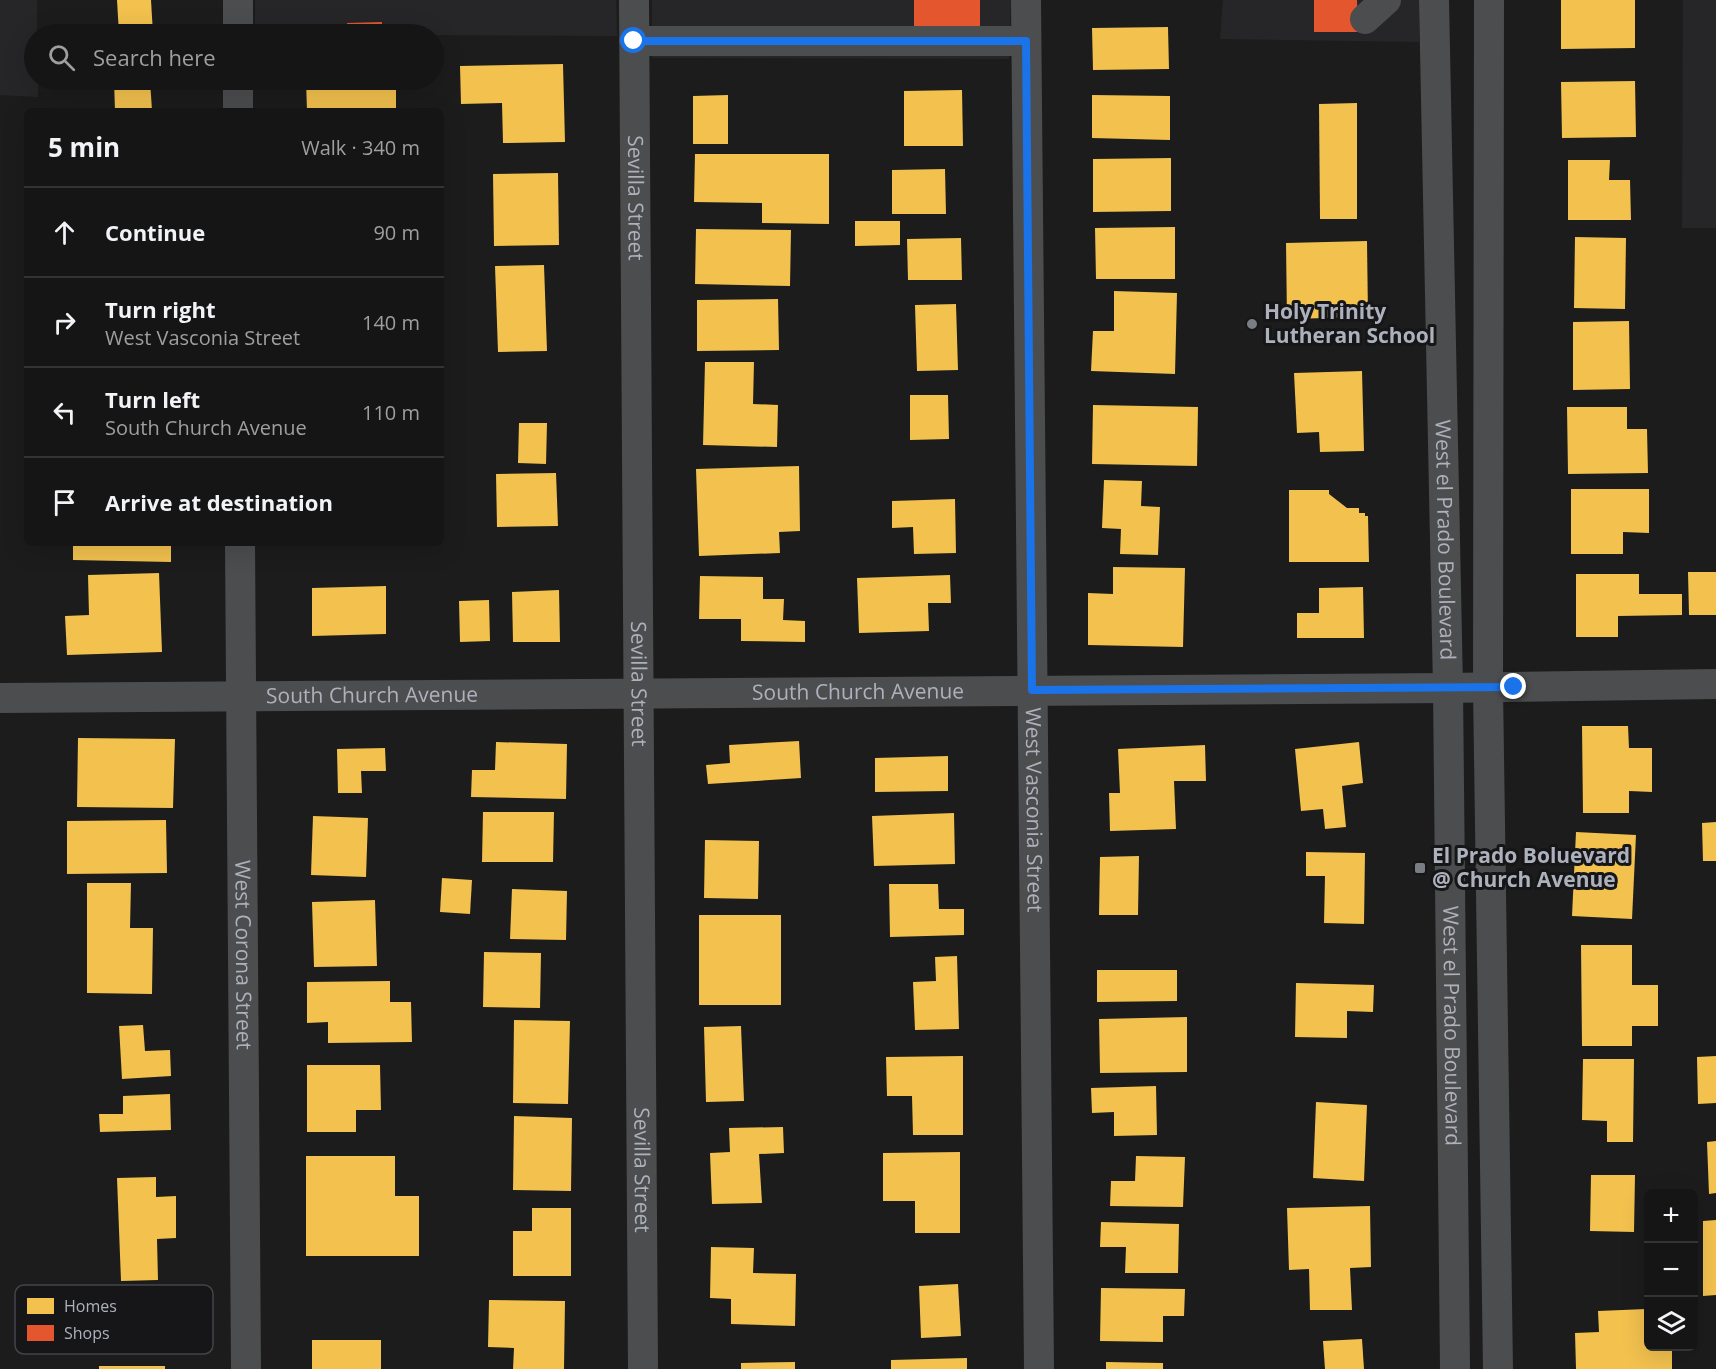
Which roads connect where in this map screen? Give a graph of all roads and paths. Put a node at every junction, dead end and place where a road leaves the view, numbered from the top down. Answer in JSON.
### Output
{"nodes":[{"id":1,"x":238,"y":0,"type":"edge"},
{"id":2,"x":634,"y":0,"type":"edge"},
{"id":3,"x":1026,"y":0,"type":"edge"},
{"id":4,"x":1434,"y":0,"type":"edge"},
{"id":5,"x":1489,"y":0,"type":"edge"},
{"id":6,"x":238,"y":24,"type":"edge"},
{"id":7,"x":634,"y":41,"type":"junction"},
{"id":8,"x":1026,"y":41,"type":"junction"},
{"id":9,"x":238,"y":90,"type":"edge"},
{"id":10,"x":238,"y":108,"type":"edge"},
{"id":11,"x":240,"y":546,"type":"edge"},
{"id":12,"x":1716,"y":684,"type":"edge"},
{"id":13,"x":1488,"y":687,"type":"junction"},
{"id":14,"x":1448,"y":688,"type":"junction"},
{"id":15,"x":1032,"y":690,"type":"junction"},
{"id":16,"x":638,"y":694,"type":"junction"},
{"id":17,"x":240,"y":697,"type":"junction"},
{"id":18,"x":0,"y":698,"type":"edge"},
{"id":19,"x":246,"y":1369,"type":"edge"},
{"id":20,"x":643,"y":1369,"type":"edge"},
{"id":21,"x":1039,"y":1369,"type":"edge"},
{"id":22,"x":1455,"y":1369,"type":"edge"},
{"id":23,"x":1498,"y":1369,"type":"edge"}],
"edges":[{"from":1,"to":6,"type":"street"},
{"from":2,"to":7,"type":"street","name":"Sevilla Street"},
{"from":3,"to":8,"type":"street","name":"West Vasconia Street"},
{"from":4,"to":14,"type":"street","name":"West el Prado Boulevard"},
{"from":5,"to":13,"type":"street","name":"West el Prado Boulevard"},
{"from":7,"to":8,"type":"street"},
{"from":7,"to":16,"type":"street","name":"Sevilla Street"},
{"from":8,"to":15,"type":"street","name":"West Vasconia Street"},
{"from":9,"to":10,"type":"street"},
{"from":11,"to":17,"type":"street","name":"West Corona Street"},
{"from":12,"to":13,"type":"street","name":"South Church Avenue"},
{"from":13,"to":14,"type":"street","name":"South Church Avenue"},
{"from":13,"to":23,"type":"street","name":"West el Prado Boulevard"},
{"from":14,"to":15,"type":"street","name":"South Church Avenue"},
{"from":14,"to":22,"type":"street","name":"West el Prado Boulevard"},
{"from":15,"to":16,"type":"street","name":"South Church Avenue"},
{"from":15,"to":21,"type":"street","name":"West Vasconia Street"},
{"from":16,"to":17,"type":"street","name":"South Church Avenue"},
{"from":16,"to":20,"type":"street","name":"Sevilla Street"},
{"from":17,"to":18,"type":"street","name":"South Church Avenue"},
{"from":17,"to":19,"type":"street","name":"West Corona Street"}]}
